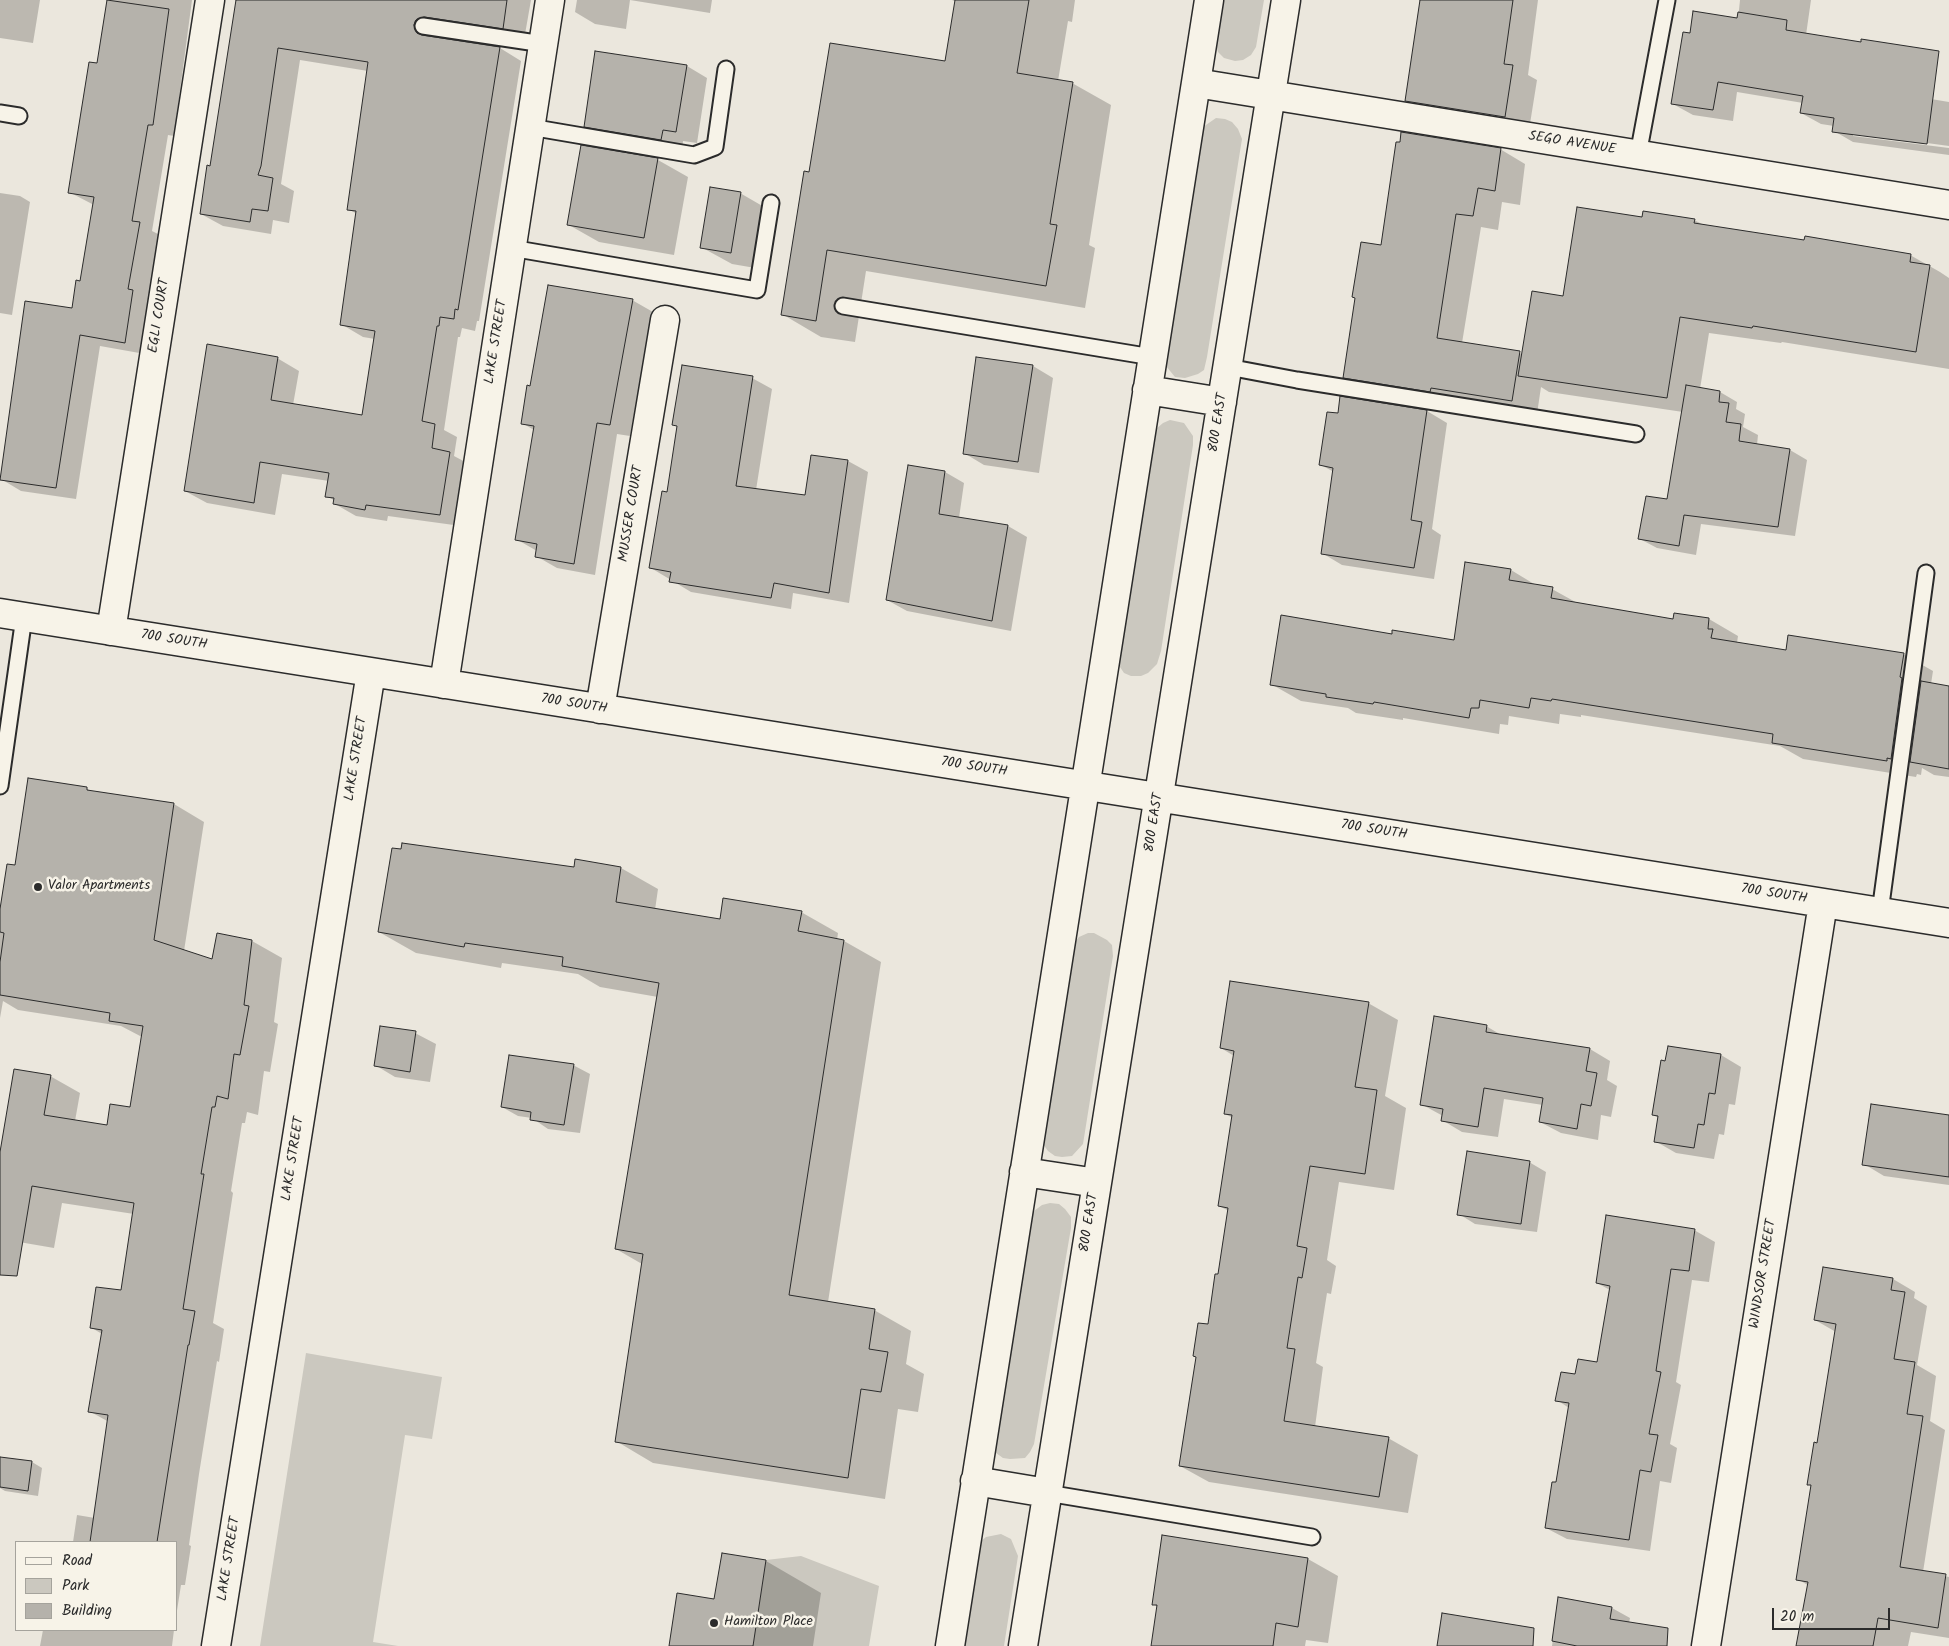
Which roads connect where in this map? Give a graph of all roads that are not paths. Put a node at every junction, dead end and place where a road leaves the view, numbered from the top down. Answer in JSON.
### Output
{"nodes":[{"id":1,"x":210,"y":0,"type":"edge"},
{"id":2,"x":550,"y":0,"type":"edge"},
{"id":3,"x":1209,"y":0,"type":"edge"},
{"id":4,"x":1286,"y":0,"type":"edge"},
{"id":5,"x":1666,"y":0,"type":"edge"},
{"id":6,"x":423,"y":26,"type":"dead end"},
{"id":7,"x":543,"y":44,"type":"junction"},
{"id":8,"x":726,"y":69,"type":"dead end"},
{"id":9,"x":1196,"y":83,"type":"junction"},
{"id":10,"x":1271,"y":95,"type":"junction"},
{"id":11,"x":0,"y":113,"type":"edge"},
{"id":12,"x":19,"y":116,"type":"dead end"},
{"id":13,"x":530,"y":127,"type":"junction"},
{"id":14,"x":1638,"y":155,"type":"junction"},
{"id":15,"x":771,"y":203,"type":"dead end"},
{"id":16,"x":1949,"y":205,"type":"edge"},
{"id":17,"x":511,"y":248,"type":"junction"},
{"id":18,"x":843,"y":306,"type":"dead end"},
{"id":19,"x":665,"y":320,"type":"dead end"},
{"id":20,"x":1152,"y":357,"type":"junction"},
{"id":21,"x":1228,"y":366,"type":"junction"},
{"id":22,"x":1147,"y":390,"type":"junction"},
{"id":23,"x":1222,"y":402,"type":"junction"},
{"id":24,"x":1636,"y":434,"type":"dead end"},
{"id":25,"x":1926,"y":574,"type":"dead end"},
{"id":26,"x":12,"y":615,"type":"edge"},
{"id":27,"x":111,"y":631,"type":"junction"},
{"id":28,"x":371,"y":672,"type":"junction"},
{"id":29,"x":444,"y":684,"type":"junction"},
{"id":30,"x":600,"y":709,"type":"junction"},
{"id":31,"x":0,"y":786,"type":"edge"},
{"id":32,"x":1085,"y":786,"type":"junction"},
{"id":33,"x":1159,"y":797,"type":"junction"},
{"id":34,"x":1823,"y":903,"type":"junction"},
{"id":35,"x":1880,"y":912,"type":"junction"},
{"id":36,"x":1949,"y":923,"type":"edge"},
{"id":37,"x":1024,"y":1172,"type":"junction"},
{"id":38,"x":1097,"y":1183,"type":"junction"},
{"id":39,"x":975,"y":1481,"type":"junction"},
{"id":40,"x":1047,"y":1493,"type":"junction"},
{"id":41,"x":1312,"y":1537,"type":"dead end"},
{"id":42,"x":216,"y":1646,"type":"edge"},
{"id":43,"x":950,"y":1646,"type":"edge"},
{"id":44,"x":1023,"y":1646,"type":"edge"},
{"id":45,"x":1706,"y":1646,"type":"edge"}],
"edges":[{"from":1,"to":27,"type":"street","name":"EGLI COURT"},
{"from":2,"to":7,"type":"street","name":"LAKE STREET"},
{"from":3,"to":9,"type":"street"},
{"from":4,"to":10,"type":"street","name":"800 EAST"},
{"from":5,"to":14,"type":"lane"},
{"from":6,"to":7,"type":"lane"},
{"from":7,"to":13,"type":"street","name":"LAKE STREET"},
{"from":8,"to":13,"type":"lane"},
{"from":9,"to":10,"type":"street","name":"SEGO AVENUE"},
{"from":9,"to":20,"type":"street"},
{"from":10,"to":14,"type":"street","name":"SEGO AVENUE"},
{"from":10,"to":21,"type":"street","name":"800 EAST"},
{"from":11,"to":12,"type":"lane"},
{"from":13,"to":17,"type":"street","name":"LAKE STREET"},
{"from":14,"to":16,"type":"street","name":"SEGO AVENUE"},
{"from":15,"to":17,"type":"lane"},
{"from":17,"to":29,"type":"street","name":"LAKE STREET"},
{"from":18,"to":20,"type":"lane"},
{"from":19,"to":30,"type":"street","name":"MUSSER COURT"},
{"from":20,"to":22,"type":"street"},
{"from":21,"to":23,"type":"street","name":"800 EAST"},
{"from":21,"to":24,"type":"lane"},
{"from":22,"to":23,"type":"street"},
{"from":22,"to":32,"type":"street"},
{"from":23,"to":33,"type":"street","name":"800 EAST"},
{"from":25,"to":35,"type":"lane"},
{"from":26,"to":27,"type":"street","name":"700 SOUTH"},
{"from":26,"to":31,"type":"lane"},
{"from":27,"to":28,"type":"street","name":"700 SOUTH"},
{"from":28,"to":29,"type":"street","name":"700 SOUTH"},
{"from":28,"to":42,"type":"street","name":"LAKE STREET"},
{"from":29,"to":30,"type":"street","name":"700 SOUTH"},
{"from":30,"to":32,"type":"street","name":"700 SOUTH"},
{"from":32,"to":33,"type":"street","name":"700 SOUTH"},
{"from":32,"to":37,"type":"street"},
{"from":33,"to":34,"type":"street","name":"700 SOUTH"},
{"from":33,"to":38,"type":"street","name":"800 EAST"},
{"from":34,"to":35,"type":"street","name":"700 SOUTH"},
{"from":34,"to":45,"type":"street","name":"WINDSOR STREET"},
{"from":35,"to":36,"type":"street","name":"700 SOUTH"},
{"from":37,"to":38,"type":"street"},
{"from":37,"to":39,"type":"street"},
{"from":38,"to":40,"type":"street","name":"800 EAST"},
{"from":39,"to":40,"type":"street"},
{"from":39,"to":43,"type":"street"},
{"from":40,"to":41,"type":"lane"},
{"from":40,"to":44,"type":"street","name":"800 EAST"}]}
